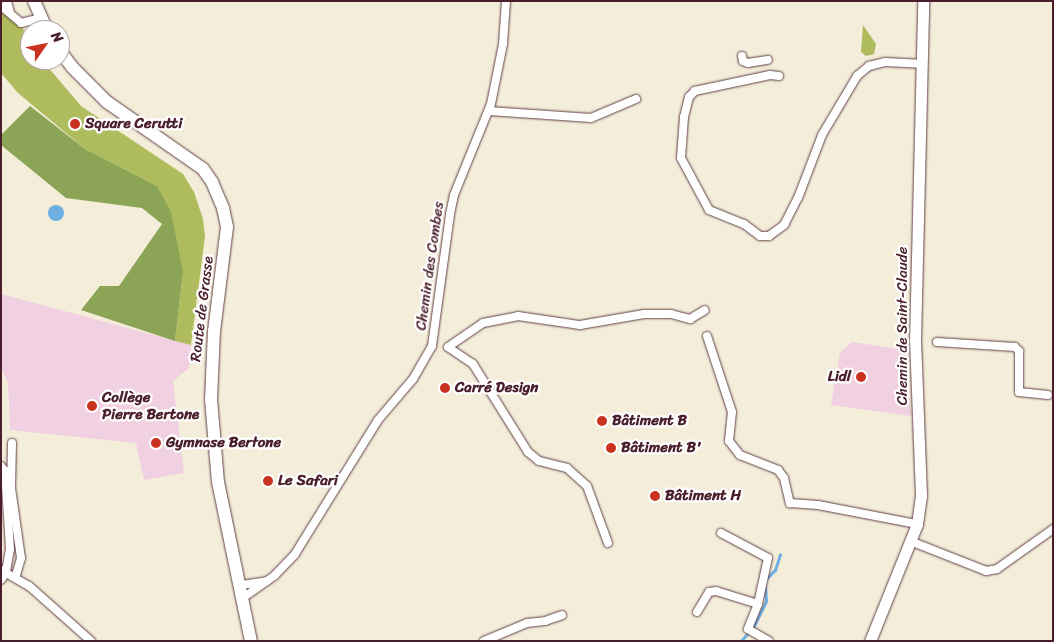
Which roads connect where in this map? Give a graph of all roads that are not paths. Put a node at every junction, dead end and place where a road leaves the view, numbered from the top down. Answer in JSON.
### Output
{"nodes":[{"id":1,"x":7,"y":1,"type":"edge"},
{"id":2,"x":34,"y":1,"type":"edge"},
{"id":3,"x":506,"y":1,"type":"edge"},
{"id":4,"x":923,"y":1,"type":"edge"},
{"id":5,"x":1,"y":6,"type":"edge"},
{"id":6,"x":10,"y":13,"type":"junction"},
{"id":7,"x":41,"y":18,"type":"joint"},
{"id":8,"x":742,"y":56,"type":"dead end"},
{"id":9,"x":768,"y":60,"type":"dead end"},
{"id":10,"x":70,"y":64,"type":"edge"},
{"id":11,"x":920,"y":64,"type":"junction"},
{"id":12,"x":779,"y":76,"type":"dead end"},
{"id":13,"x":636,"y":99,"type":"dead end"},
{"id":14,"x":489,"y":110,"type":"junction"},
{"id":15,"x":705,"y":310,"type":"dead end"},
{"id":16,"x":707,"y":336,"type":"dead end"},
{"id":17,"x":937,"y":342,"type":"dead end"},
{"id":18,"x":1048,"y":395,"type":"dead end"},
{"id":19,"x":12,"y":443,"type":"dead end"},
{"id":20,"x":1,"y":466,"type":"edge"},
{"id":21,"x":917,"y":524,"type":"junction"},
{"id":22,"x":1053,"y":528,"type":"edge"},
{"id":23,"x":721,"y":533,"type":"dead end"},
{"id":24,"x":910,"y":540,"type":"junction"},
{"id":25,"x":608,"y":542,"type":"dead end"},
{"id":26,"x":4,"y":571,"type":"edge"},
{"id":27,"x":16,"y":576,"type":"junction"},
{"id":28,"x":1,"y":580,"type":"edge"},
{"id":29,"x":269,"y":580,"type":"junction"},
{"id":30,"x":243,"y":591,"type":"junction"},
{"id":31,"x":758,"y":604,"type":"junction"},
{"id":32,"x":697,"y":612,"type":"dead end"},
{"id":33,"x":562,"y":614,"type":"dead end"},
{"id":34,"x":91,"y":641,"type":"edge"},
{"id":35,"x":251,"y":641,"type":"edge"},
{"id":36,"x":484,"y":641,"type":"edge"},
{"id":37,"x":769,"y":641,"type":"edge"},
{"id":38,"x":870,"y":641,"type":"edge"}],
"edges":[{"from":1,"to":6,"type":"street"},
{"from":2,"to":7,"type":"main road"},
{"from":3,"to":14,"type":"street","name":"Chemin des Combes"},
{"from":4,"to":11,"type":"street","name":"Chemin de Saint-Claude"},
{"from":5,"to":6,"type":"street"},
{"from":6,"to":7,"type":"street"},
{"from":8,"to":9,"type":"street"},
{"from":10,"to":30,"type":"main road","name":"Route de Grasse"},
{"from":11,"to":12,"type":"street"},
{"from":11,"to":21,"type":"street","name":"Chemin de Saint-Claude"},
{"from":13,"to":14,"type":"street"},
{"from":14,"to":29,"type":"street","name":"Chemin des Combes"},
{"from":15,"to":25,"type":"street"},
{"from":16,"to":21,"type":"street"},
{"from":17,"to":18,"type":"street"},
{"from":19,"to":27,"type":"street"},
{"from":20,"to":26,"type":"street"},
{"from":21,"to":24,"type":"street","name":"Chemin de Saint-Claude"},
{"from":22,"to":24,"type":"street"},
{"from":23,"to":31,"type":"street"},
{"from":24,"to":38,"type":"street","name":"Chemin de Saint-Claude"},
{"from":26,"to":27,"type":"street"},
{"from":26,"to":28,"type":"street"},
{"from":27,"to":34,"type":"street"},
{"from":29,"to":30,"type":"street"},
{"from":29,"to":30,"type":"street","name":"Chemin des Combes"},
{"from":30,"to":35,"type":"main road","name":"Route de Grasse"},
{"from":31,"to":32,"type":"street"},
{"from":31,"to":37,"type":"street"},
{"from":33,"to":36,"type":"street"}]}
